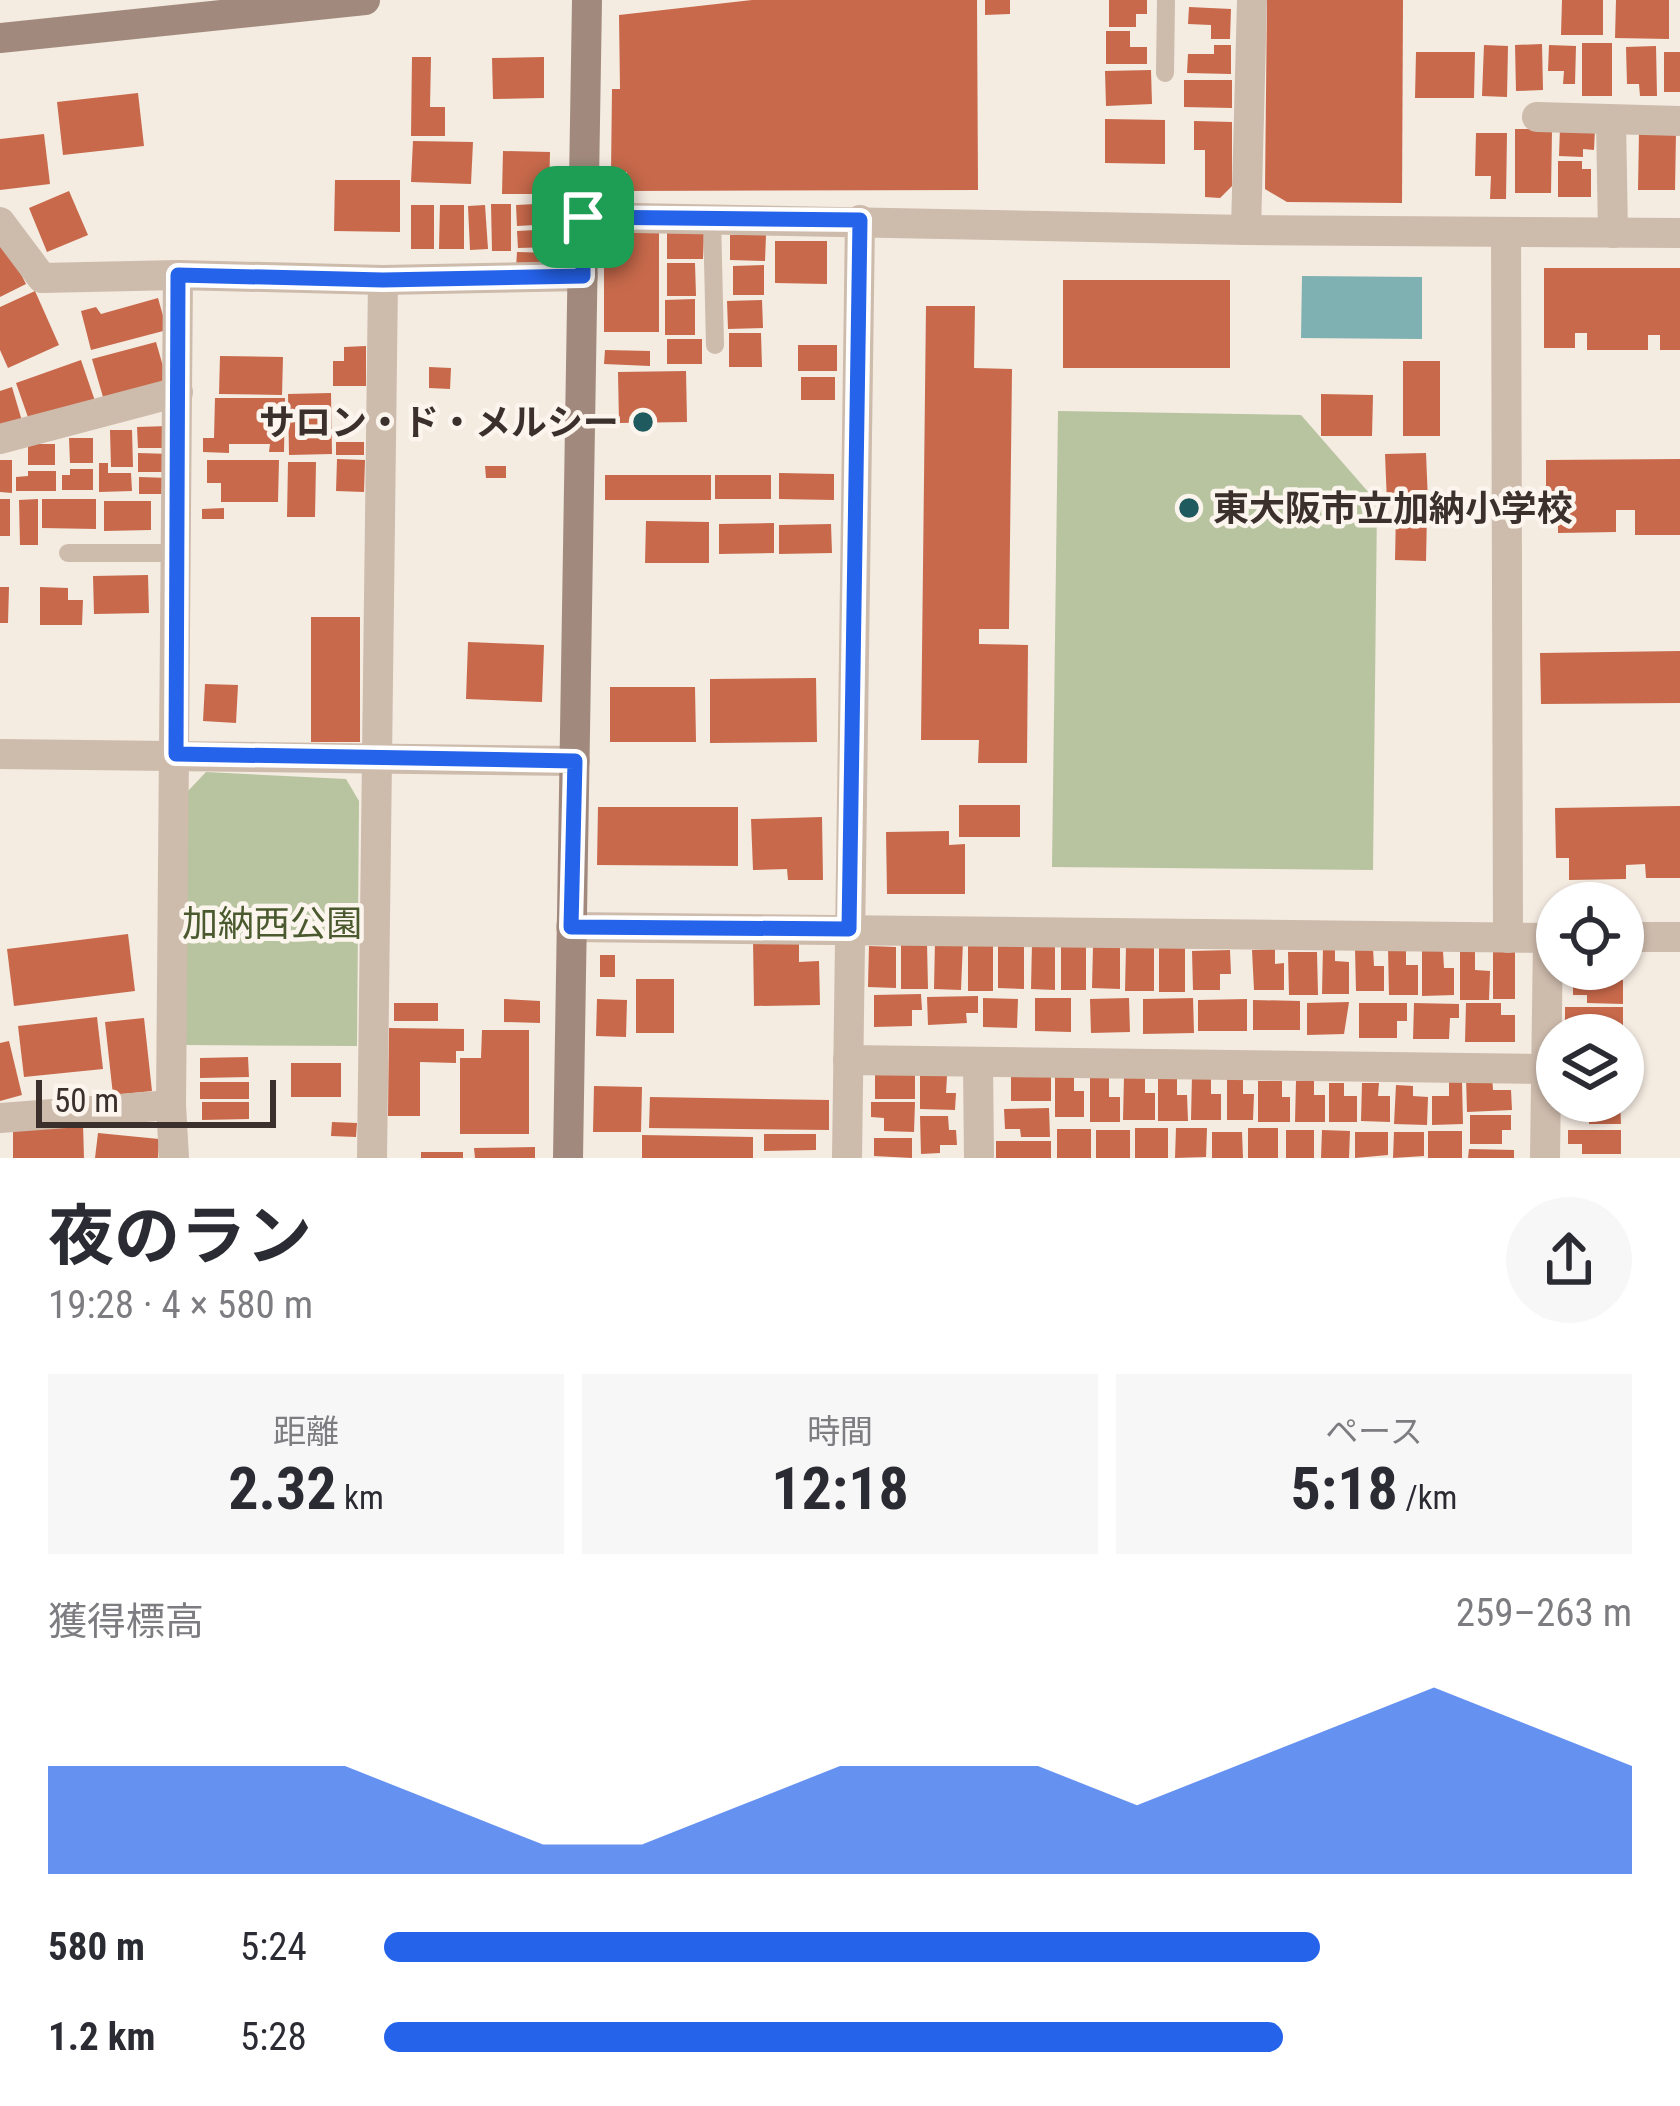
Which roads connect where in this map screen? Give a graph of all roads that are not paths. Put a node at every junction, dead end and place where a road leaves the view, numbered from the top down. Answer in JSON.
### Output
{"nodes":[{"id":1,"x":365,"y":0,"type":"edge"},
{"id":2,"x":587,"y":0,"type":"edge"},
{"id":3,"x":1166,"y":0,"type":"edge"},
{"id":4,"x":1252,"y":0,"type":"edge"},
{"id":5,"x":0,"y":38,"type":"edge"},
{"id":6,"x":1166,"y":73,"type":"dead end"},
{"id":7,"x":1537,"y":117,"type":"dead end"},
{"id":8,"x":1611,"y":119,"type":"junction"},
{"id":9,"x":1680,"y":121,"type":"edge"},
{"id":10,"x":583,"y":217,"type":"junction"},
{"id":11,"x":712,"y":218,"type":"junction"},
{"id":12,"x":860,"y":220,"type":"junction"},
{"id":13,"x":0,"y":222,"type":"edge"},
{"id":14,"x":1246,"y":230,"type":"junction"},
{"id":15,"x":1506,"y":232,"type":"junction"},
{"id":16,"x":1613,"y":232,"type":"junction"},
{"id":17,"x":1680,"y":233,"type":"edge"},
{"id":18,"x":178,"y":275,"type":"junction"},
{"id":19,"x":583,"y":276,"type":"junction"},
{"id":20,"x":383,"y":280,"type":"junction"},
{"id":21,"x":715,"y":345,"type":"dead end"},
{"id":22,"x":178,"y":392,"type":"junction"},
{"id":23,"x":0,"y":439,"type":"edge"},
{"id":24,"x":68,"y":553,"type":"dead end"},
{"id":25,"x":177,"y":553,"type":"junction"},
{"id":26,"x":0,"y":754,"type":"edge"},
{"id":27,"x":176,"y":754,"type":"junction"},
{"id":28,"x":375,"y":760,"type":"junction"},
{"id":29,"x":575,"y":761,"type":"junction"},
{"id":30,"x":571,"y":927,"type":"junction"},
{"id":31,"x":849,"y":929,"type":"junction"},
{"id":32,"x":1644,"y":937,"type":"edge"},
{"id":33,"x":1680,"y":937,"type":"edge"},
{"id":34,"x":1508,"y":938,"type":"junction"},
{"id":35,"x":1536,"y":938,"type":"edge"},
{"id":36,"x":848,"y":1060,"type":"junction"},
{"id":37,"x":978,"y":1062,"type":"junction"},
{"id":38,"x":1536,"y":1069,"type":"edge"},
{"id":39,"x":171,"y":1105,"type":"junction"},
{"id":40,"x":0,"y":1118,"type":"edge"},
{"id":41,"x":1545,"y":1122,"type":"edge"},
{"id":42,"x":174,"y":1158,"type":"edge"},
{"id":43,"x":371,"y":1158,"type":"edge"},
{"id":44,"x":568,"y":1158,"type":"edge"},
{"id":45,"x":847,"y":1158,"type":"edge"},
{"id":46,"x":979,"y":1158,"type":"edge"},
{"id":47,"x":1545,"y":1158,"type":"edge"}],
"edges":[{"from":1,"to":5,"type":"street"},
{"from":2,"to":10,"type":"street"},
{"from":3,"to":6,"type":"lane"},
{"from":4,"to":14,"type":"street"},
{"from":7,"to":8,"type":"street"},
{"from":8,"to":9,"type":"street"},
{"from":8,"to":16,"type":"street"},
{"from":10,"to":11,"type":"street"},
{"from":10,"to":19,"type":"street"},
{"from":11,"to":12,"type":"street"},
{"from":11,"to":21,"type":"lane"},
{"from":12,"to":14,"type":"street"},
{"from":12,"to":31,"type":"street"},
{"from":13,"to":18,"type":"street"},
{"from":14,"to":15,"type":"street"},
{"from":15,"to":16,"type":"street"},
{"from":15,"to":34,"type":"street"},
{"from":16,"to":17,"type":"street"},
{"from":18,"to":20,"type":"street"},
{"from":18,"to":22,"type":"street"},
{"from":19,"to":20,"type":"street"},
{"from":19,"to":29,"type":"street"},
{"from":20,"to":28,"type":"street"},
{"from":22,"to":23,"type":"street"},
{"from":22,"to":25,"type":"street"},
{"from":24,"to":25,"type":"lane"},
{"from":25,"to":27,"type":"street"},
{"from":26,"to":27,"type":"street"},
{"from":27,"to":28,"type":"street"},
{"from":27,"to":39,"type":"street"},
{"from":28,"to":29,"type":"street"},
{"from":28,"to":43,"type":"street"},
{"from":29,"to":30,"type":"street"},
{"from":30,"to":31,"type":"street"},
{"from":30,"to":44,"type":"street"},
{"from":31,"to":34,"type":"street"},
{"from":31,"to":36,"type":"street"},
{"from":32,"to":33,"type":"street"},
{"from":34,"to":35,"type":"street"},
{"from":36,"to":37,"type":"street"},
{"from":36,"to":45,"type":"street"},
{"from":37,"to":38,"type":"street"},
{"from":37,"to":46,"type":"street"},
{"from":39,"to":40,"type":"street"},
{"from":39,"to":42,"type":"street"},
{"from":41,"to":47,"type":"street"}]}
